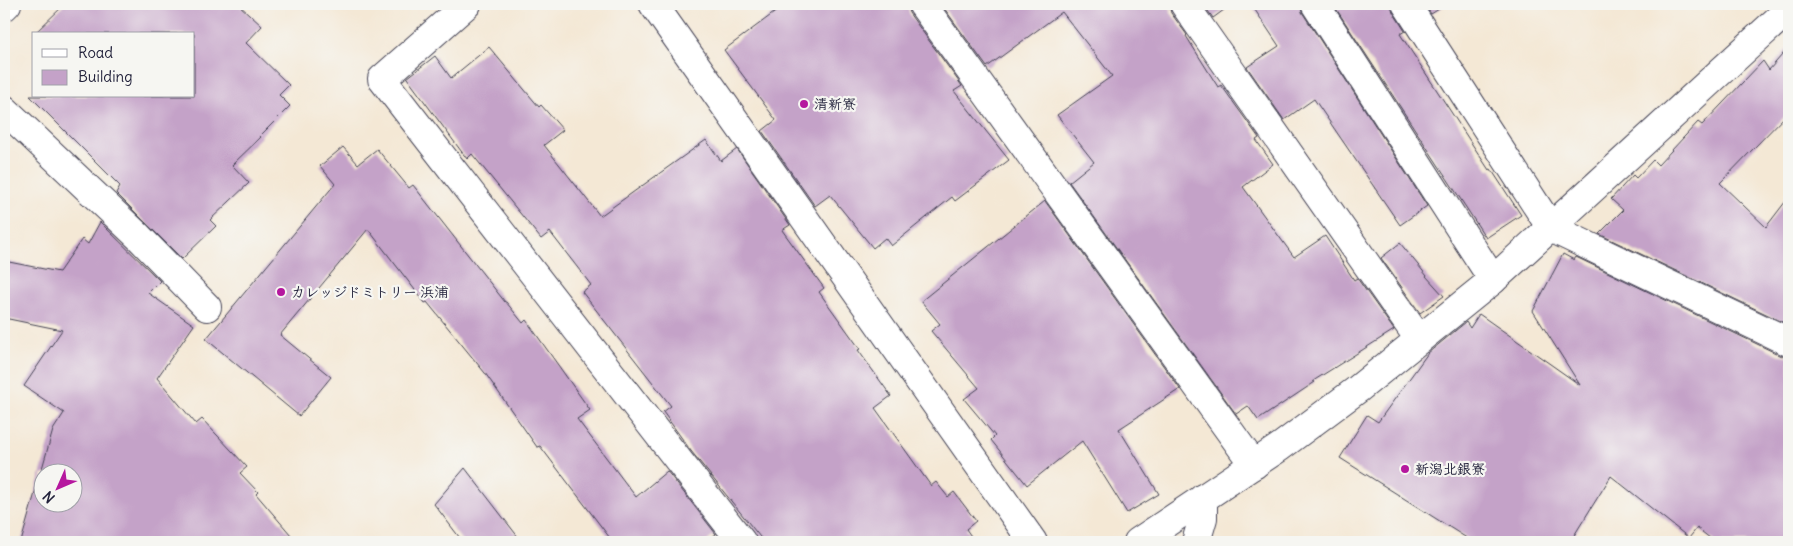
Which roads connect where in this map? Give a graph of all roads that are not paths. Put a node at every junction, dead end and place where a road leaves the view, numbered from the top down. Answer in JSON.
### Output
{"nodes":[{"id":1,"x":7,"y":4,"type":"edge"},
{"id":2,"x":467,"y":4,"type":"edge"},
{"id":3,"x":653,"y":4,"type":"edge"},
{"id":4,"x":922,"y":4,"type":"edge"},
{"id":5,"x":1184,"y":4,"type":"edge"},
{"id":6,"x":1316,"y":4,"type":"edge"},
{"id":7,"x":1406,"y":4,"type":"edge"},
{"id":8,"x":1785,"y":4,"type":"edge"},
{"id":9,"x":4,"y":7,"type":"edge"},
{"id":10,"x":1789,"y":9,"type":"edge"},
{"id":11,"x":4,"y":109,"type":"edge"},
{"id":12,"x":1551,"y":228,"type":"junction"},
{"id":13,"x":1493,"y":280,"type":"junction"},
{"id":14,"x":206,"y":307,"type":"dead end"},
{"id":15,"x":1419,"y":339,"type":"junction"},
{"id":16,"x":1789,"y":342,"type":"edge"},
{"id":17,"x":1254,"y":465,"type":"junction"},
{"id":18,"x":1203,"y":498,"type":"junction"},
{"id":19,"x":742,"y":542,"type":"edge"},
{"id":20,"x":1034,"y":542,"type":"edge"},
{"id":21,"x":1138,"y":542,"type":"edge"},
{"id":22,"x":1196,"y":542,"type":"edge"}],
"edges":[{"from":1,"to":9,"type":"street"},
{"from":2,"to":19,"type":"street"},
{"from":3,"to":20,"type":"street"},
{"from":4,"to":17,"type":"street"},
{"from":5,"to":15,"type":"street"},
{"from":6,"to":13,"type":"street"},
{"from":7,"to":12,"type":"street"},
{"from":8,"to":10,"type":"street"},
{"from":10,"to":12,"type":"street"},
{"from":11,"to":14,"type":"street"},
{"from":12,"to":13,"type":"street"},
{"from":12,"to":16,"type":"street"},
{"from":13,"to":15,"type":"street"},
{"from":15,"to":17,"type":"street"},
{"from":17,"to":18,"type":"street"},
{"from":18,"to":21,"type":"street"},
{"from":18,"to":22,"type":"street"}]}
